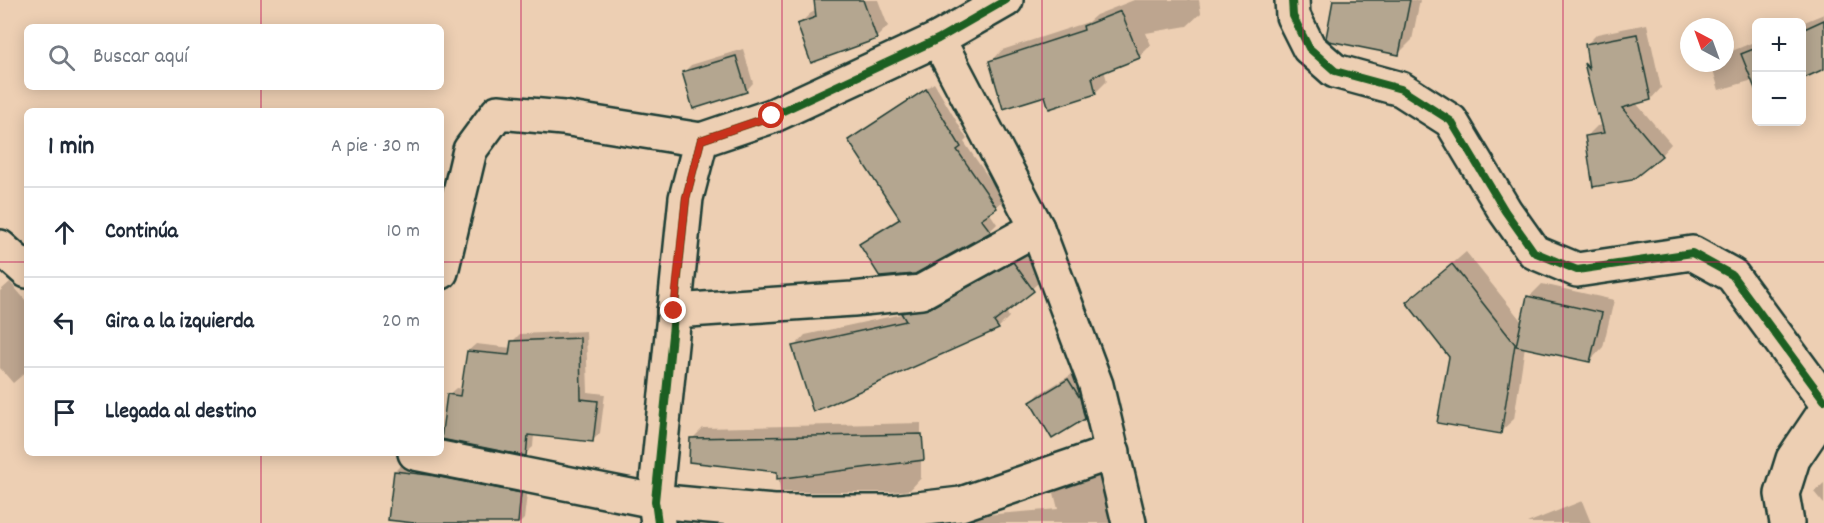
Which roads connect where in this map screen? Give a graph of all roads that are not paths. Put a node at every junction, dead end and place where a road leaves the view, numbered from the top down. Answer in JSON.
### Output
{"nodes":[{"id":1,"x":1006,"y":0,"type":"edge"},
{"id":2,"x":1292,"y":0,"type":"edge"},
{"id":3,"x":938,"y":39,"type":"junction"},
{"id":4,"x":701,"y":140,"type":"junction"},
{"id":5,"x":1037,"y":228,"type":"junction"},
{"id":6,"x":0,"y":248,"type":"edge"},
{"id":7,"x":444,"y":259,"type":"edge"},
{"id":8,"x":24,"y":268,"type":"edge"},
{"id":9,"x":674,"y":311,"type":"junction"},
{"id":10,"x":1824,"y":400,"type":"edge"},
{"id":11,"x":1824,"y":413,"type":"edge"},
{"id":12,"x":1113,"y":452,"type":"junction"},
{"id":13,"x":427,"y":456,"type":"edge"},
{"id":14,"x":656,"y":512,"type":"edge"},
{"id":15,"x":892,"y":518,"type":"edge"},
{"id":16,"x":1129,"y":523,"type":"edge"},
{"id":17,"x":1787,"y":523,"type":"edge"}],
"edges":[{"from":1,"to":3,"type":"street"},
{"from":2,"to":10,"type":"street"},
{"from":3,"to":4,"type":"street"},
{"from":3,"to":5,"type":"street"},
{"from":4,"to":7,"type":"street"},
{"from":4,"to":9,"type":"street"},
{"from":5,"to":9,"type":"street"},
{"from":5,"to":12,"type":"street"},
{"from":6,"to":8,"type":"street"},
{"from":9,"to":14,"type":"street"},
{"from":11,"to":17,"type":"street"},
{"from":12,"to":15,"type":"street"},
{"from":12,"to":16,"type":"street"},
{"from":13,"to":14,"type":"street"},
{"from":14,"to":15,"type":"street"}]}
